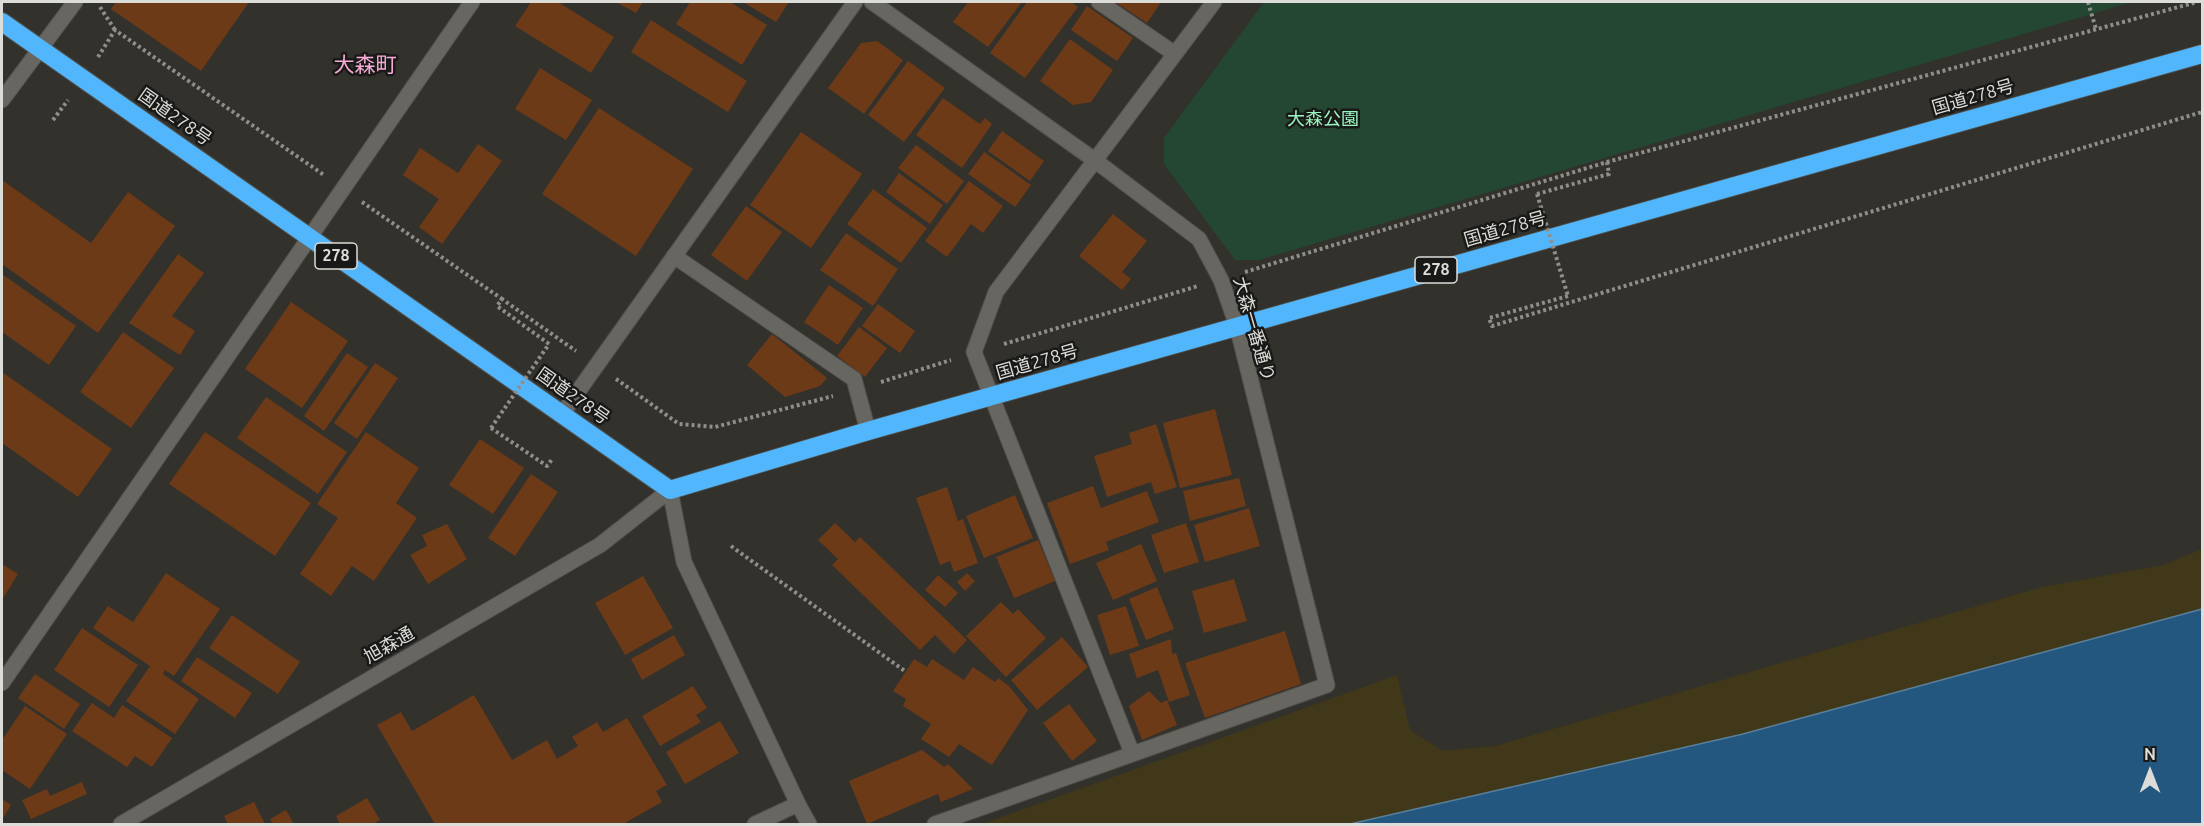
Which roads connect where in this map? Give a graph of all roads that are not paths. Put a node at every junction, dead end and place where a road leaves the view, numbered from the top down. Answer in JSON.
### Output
{"nodes":[{"id":1,"x":75,"y":2,"type":"edge"},
{"id":2,"x":472,"y":2,"type":"edge"},
{"id":3,"x":855,"y":2,"type":"edge"},
{"id":4,"x":872,"y":2,"type":"edge"},
{"id":5,"x":1099,"y":2,"type":"edge"},
{"id":6,"x":1214,"y":2,"type":"edge"},
{"id":7,"x":2,"y":22,"type":"edge"},
{"id":8,"x":40,"y":49,"type":"junction"},
{"id":9,"x":1175,"y":54,"type":"junction"},
{"id":10,"x":2202,"y":54,"type":"edge"},
{"id":11,"x":2,"y":100,"type":"edge"},
{"id":12,"x":1093,"y":159,"type":"junction"},
{"id":13,"x":308,"y":237,"type":"junction"},
{"id":14,"x":674,"y":256,"type":"junction"},
{"id":15,"x":1237,"y":326,"type":"junction"},
{"id":16,"x":992,"y":397,"type":"junction"},
{"id":17,"x":562,"y":414,"type":"junction"},
{"id":18,"x":868,"y":431,"type":"junction"},
{"id":19,"x":670,"y":490,"type":"junction"},
{"id":20,"x":2,"y":683,"type":"edge"},
{"id":21,"x":1132,"y":753,"type":"junction"},
{"id":22,"x":798,"y":804,"type":"junction"},
{"id":23,"x":121,"y":825,"type":"edge"},
{"id":24,"x":755,"y":825,"type":"edge"},
{"id":25,"x":809,"y":825,"type":"edge"},
{"id":26,"x":935,"y":825,"type":"edge"}],
"edges":[{"from":1,"to":8,"type":"street"},
{"from":2,"to":13,"type":"street"},
{"from":3,"to":14,"type":"street"},
{"from":4,"to":12,"type":"street","name":"大森一番通り"},
{"from":5,"to":9,"type":"street"},
{"from":6,"to":9,"type":"street"},
{"from":7,"to":8,"type":"highway","name":"国道278号","number":"278"},
{"from":8,"to":11,"type":"street"},
{"from":8,"to":13,"type":"highway","name":"国道278号","number":"278"},
{"from":9,"to":12,"type":"street"},
{"from":10,"to":15,"type":"highway","name":"国道278号","number":"278"},
{"from":12,"to":15,"type":"street","name":"大森一番通り"},
{"from":12,"to":16,"type":"street"},
{"from":13,"to":17,"type":"highway","name":"国道278号","number":"278"},
{"from":13,"to":20,"type":"street"},
{"from":14,"to":17,"type":"street"},
{"from":14,"to":18,"type":"street"},
{"from":15,"to":16,"type":"highway","name":"国道278号","number":"278"},
{"from":15,"to":21,"type":"street","name":"大森一番通り"},
{"from":16,"to":18,"type":"highway","name":"国道278号","number":"278"},
{"from":16,"to":21,"type":"street"},
{"from":17,"to":19,"type":"highway","name":"国道278号","number":"278"},
{"from":18,"to":19,"type":"highway","name":"国道278号","number":"278"},
{"from":19,"to":22,"type":"street"},
{"from":19,"to":23,"type":"street","name":"旭森通"},
{"from":21,"to":26,"type":"street"},
{"from":22,"to":24,"type":"street"},
{"from":22,"to":25,"type":"street"}]}
